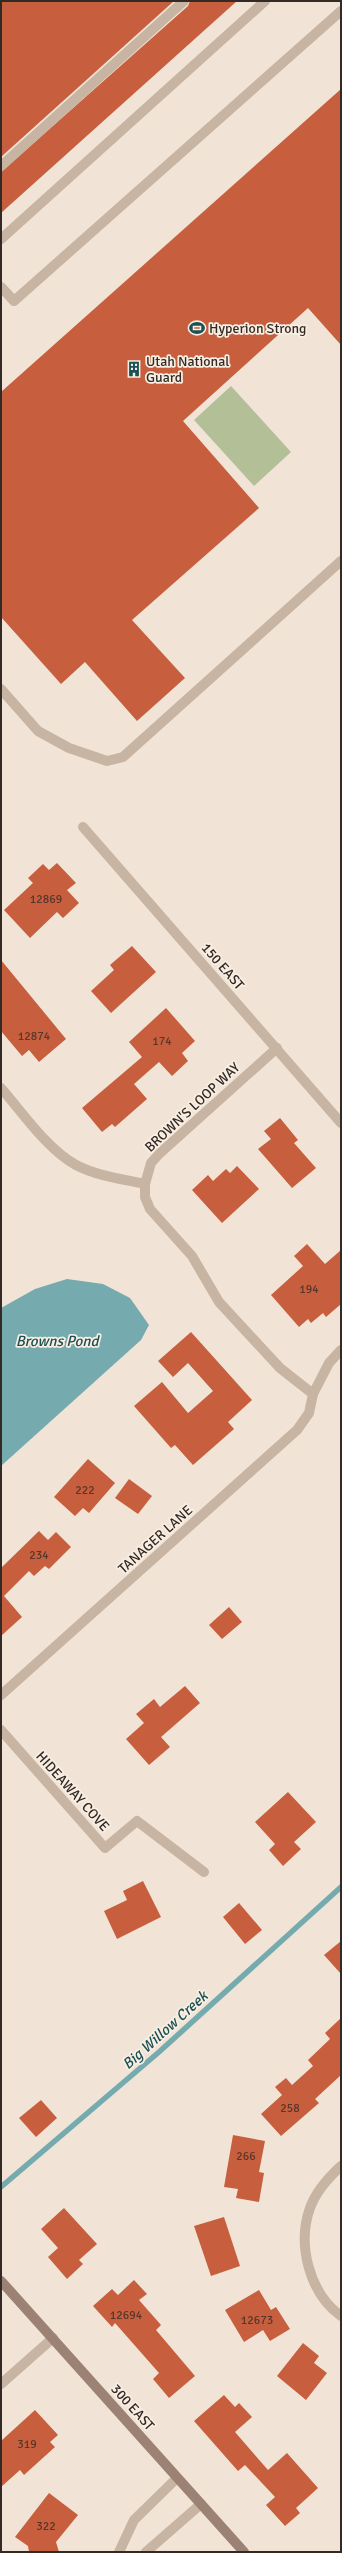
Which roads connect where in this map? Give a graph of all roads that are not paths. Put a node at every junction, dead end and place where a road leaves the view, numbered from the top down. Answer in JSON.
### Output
{"nodes":[{"id":1,"x":184,"y":1,"type":"edge"},
{"id":2,"x":265,"y":1,"type":"edge"},
{"id":3,"x":341,"y":11,"type":"edge"},
{"id":4,"x":1,"y":166,"type":"edge"},
{"id":5,"x":1,"y":239,"type":"edge"},
{"id":6,"x":1,"y":287,"type":"edge"},
{"id":7,"x":341,"y":561,"type":"edge"},
{"id":8,"x":1,"y":689,"type":"edge"},
{"id":9,"x":83,"y":827,"type":"dead end"},
{"id":10,"x":277,"y":1048,"type":"junction"},
{"id":11,"x":1,"y":1088,"type":"edge"},
{"id":12,"x":341,"y":1123,"type":"edge"},
{"id":13,"x":145,"y":1184,"type":"junction"},
{"id":14,"x":341,"y":1350,"type":"edge"},
{"id":15,"x":313,"y":1394,"type":"junction"},
{"id":16,"x":1,"y":1695,"type":"edge"},
{"id":17,"x":1,"y":1730,"type":"edge"},
{"id":18,"x":204,"y":1872,"type":"dead end"},
{"id":19,"x":341,"y":2166,"type":"edge"},
{"id":20,"x":1,"y":2281,"type":"edge"},
{"id":21,"x":341,"y":2316,"type":"edge"},
{"id":22,"x":53,"y":2338,"type":"junction"},
{"id":23,"x":1,"y":2384,"type":"edge"},
{"id":24,"x":177,"y":2478,"type":"junction"},
{"id":25,"x":201,"y":2504,"type":"junction"},
{"id":26,"x":119,"y":2552,"type":"edge"},
{"id":27,"x":146,"y":2552,"type":"edge"},
{"id":28,"x":244,"y":2552,"type":"edge"}],
"edges":[{"from":1,"to":4,"type":"street"},
{"from":2,"to":5,"type":"street"},
{"from":3,"to":6,"type":"street"},
{"from":7,"to":8,"type":"street"},
{"from":9,"to":10,"type":"street","name":"150 EAST"},
{"from":10,"to":12,"type":"street","name":"150 EAST"},
{"from":10,"to":13,"type":"street","name":"BROWN'S LOOP WAY"},
{"from":11,"to":13,"type":"street"},
{"from":13,"to":15,"type":"street","name":"BROWN'S LOOP WAY"},
{"from":14,"to":15,"type":"street","name":"TANAGER LANE"},
{"from":15,"to":16,"type":"street","name":"TANAGER LANE"},
{"from":17,"to":18,"type":"street","name":"HIDEAWAY COVE"},
{"from":19,"to":21,"type":"street"},
{"from":20,"to":22,"type":"main road","name":"300 EAST"},
{"from":22,"to":23,"type":"street"},
{"from":22,"to":24,"type":"main road","name":"300 EAST"},
{"from":24,"to":25,"type":"main road","name":"300 EAST"},
{"from":24,"to":26,"type":"street"},
{"from":25,"to":27,"type":"street"},
{"from":25,"to":28,"type":"main road","name":"300 EAST"}]}
